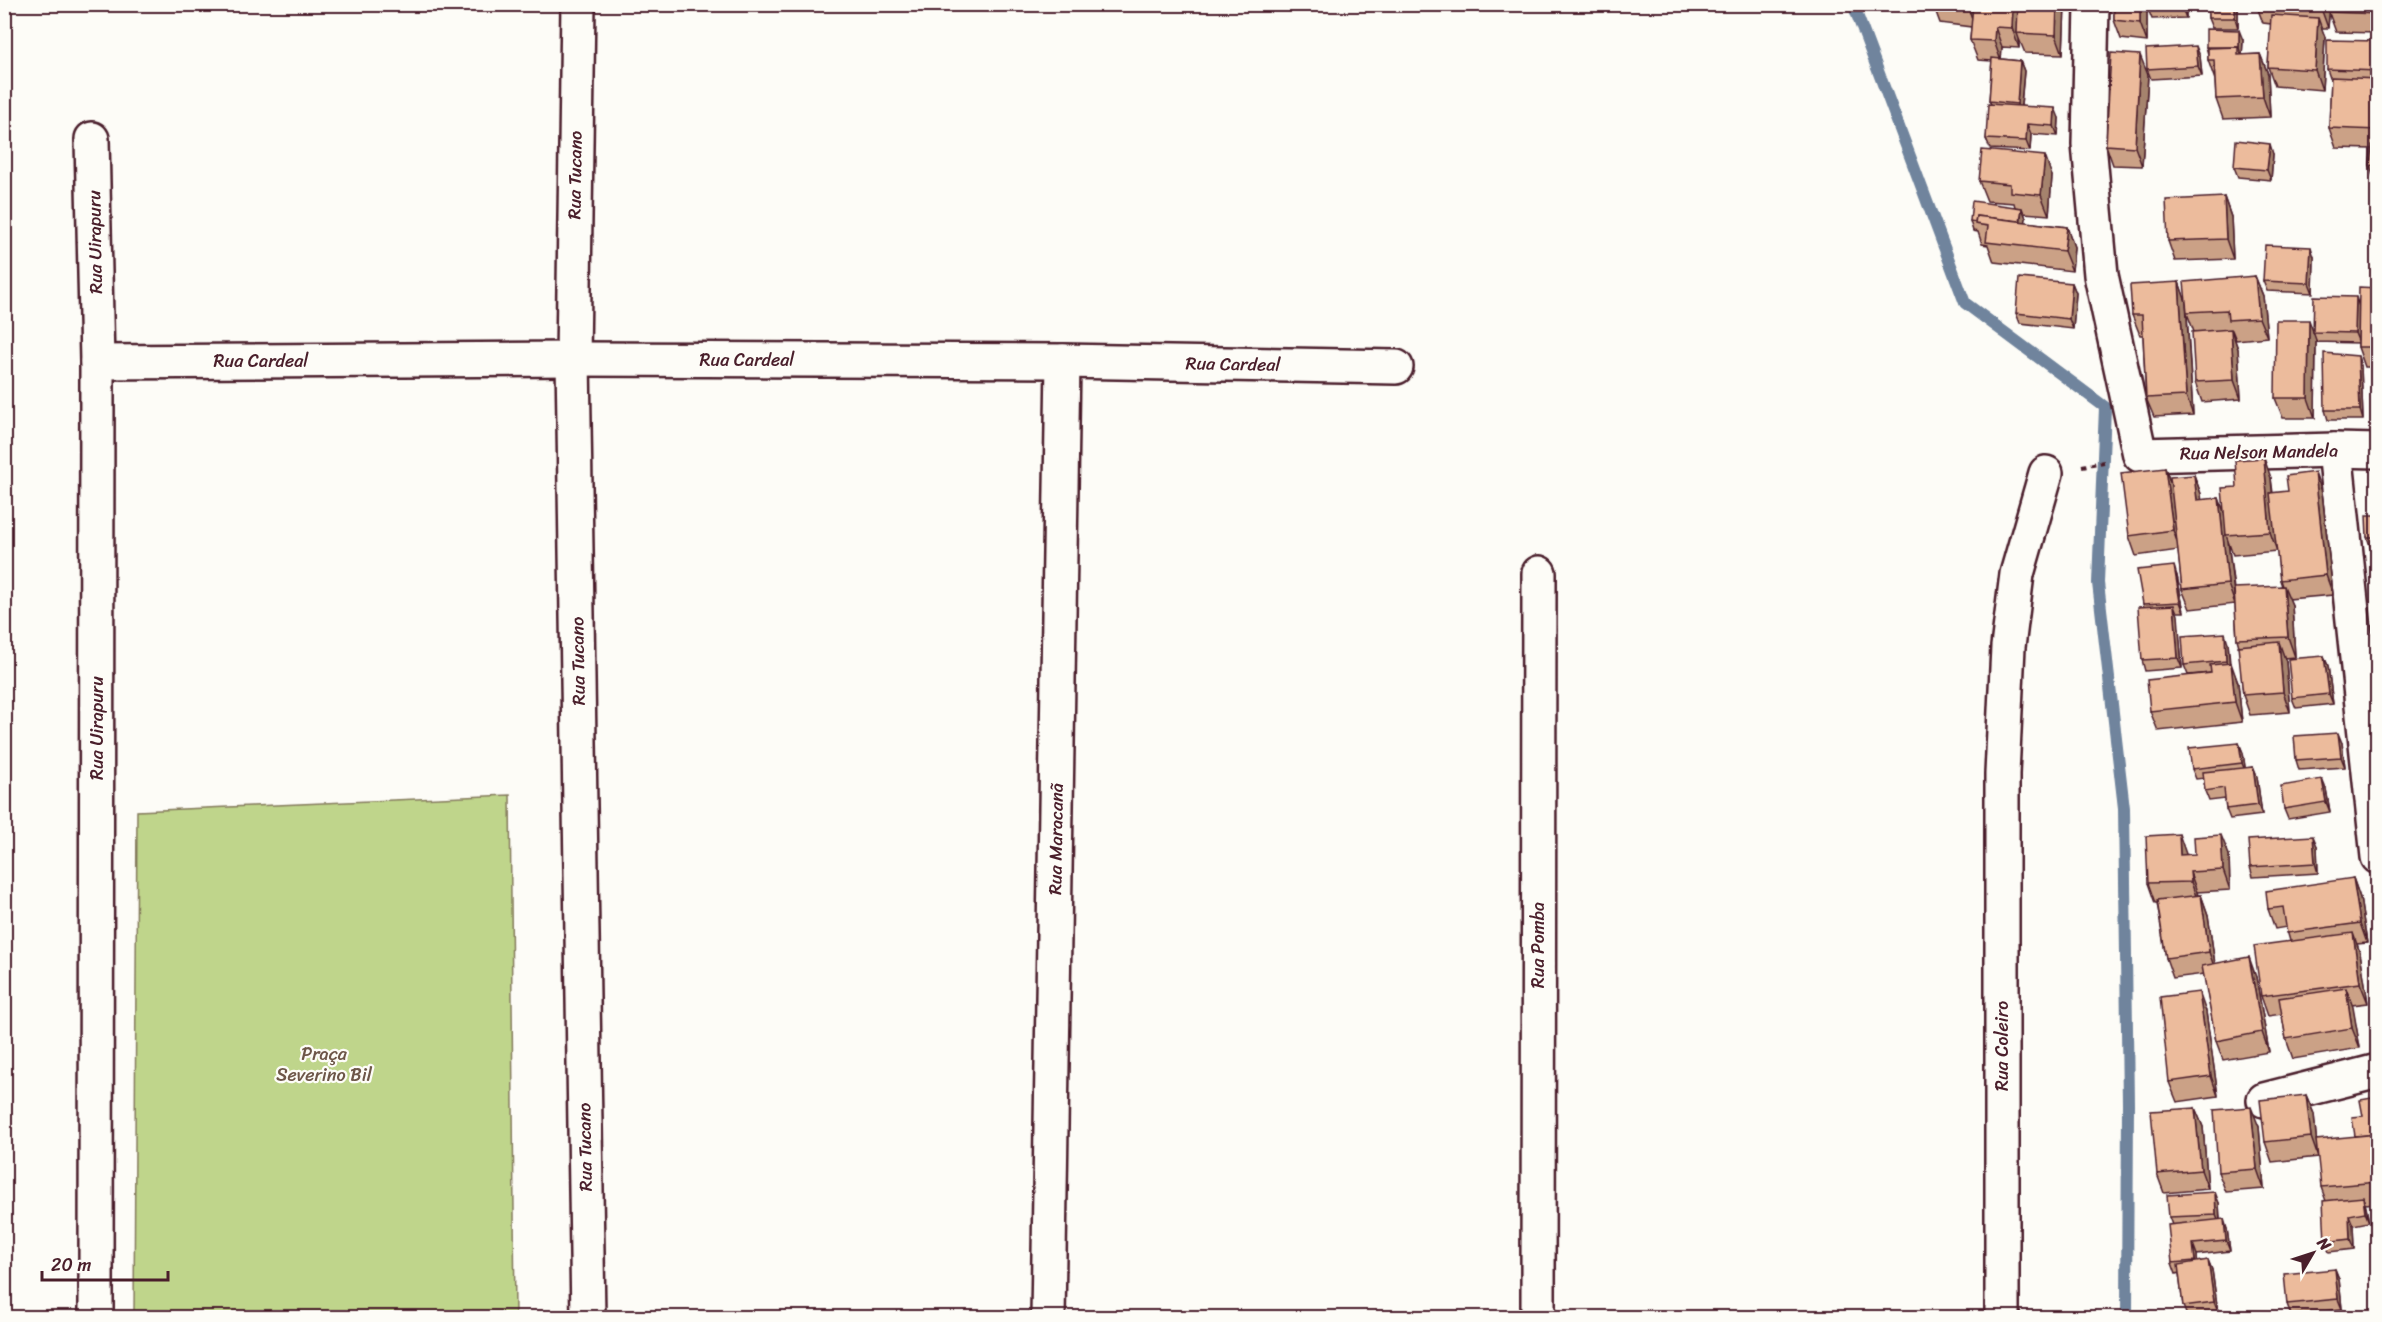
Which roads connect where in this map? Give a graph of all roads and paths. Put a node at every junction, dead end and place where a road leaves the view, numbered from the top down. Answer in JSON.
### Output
{"nodes":[{"id":1,"x":578,"y":4,"type":"edge"},
{"id":2,"x":2092,"y":4,"type":"edge"},
{"id":3,"x":92,"y":139,"type":"dead end"},
{"id":4,"x":573,"y":358,"type":"junction"},
{"id":5,"x":1063,"y":361,"type":"junction"},
{"id":6,"x":98,"y":362,"type":"junction"},
{"id":7,"x":1396,"y":367,"type":"dead end"},
{"id":8,"x":2335,"y":450,"type":"junction"},
{"id":9,"x":2378,"y":451,"type":"edge"},
{"id":10,"x":2140,"y":455,"type":"junction"},
{"id":11,"x":2046,"y":473,"type":"joint"},
{"id":12,"x":1539,"y":573,"type":"dead end"},
{"id":13,"x":2378,"y":857,"type":"edge"},
{"id":14,"x":2378,"y":1071,"type":"edge"},
{"id":15,"x":2264,"y":1100,"type":"edge"},
{"id":16,"x":96,"y":1317,"type":"edge"},
{"id":17,"x":588,"y":1317,"type":"edge"},
{"id":18,"x":1048,"y":1317,"type":"edge"},
{"id":19,"x":1538,"y":1317,"type":"edge"},
{"id":20,"x":2002,"y":1317,"type":"edge"}],
"edges":[{"from":1,"to":4,"type":"street","name":"Rua Tucano"},
{"from":2,"to":10,"type":"street"},
{"from":3,"to":6,"type":"street","name":"Rua Uirapuru"},
{"from":4,"to":5,"type":"street","name":"Rua Cardeal"},
{"from":4,"to":6,"type":"street","name":"Rua Cardeal"},
{"from":4,"to":17,"type":"street","name":"Rua Tucano"},
{"from":5,"to":7,"type":"street","name":"Rua Cardeal"},
{"from":5,"to":18,"type":"street","name":"Rua Maracanã"},
{"from":6,"to":16,"type":"street","name":"Rua Uirapuru"},
{"from":8,"to":9,"type":"street","name":"Rua Nelson Mandela"},
{"from":8,"to":10,"type":"street","name":"Rua Nelson Mandela"},
{"from":8,"to":13,"type":"street"},
{"from":10,"to":11,"type":"path"},
{"from":11,"to":20,"type":"street","name":"Rua Coleiro"},
{"from":12,"to":19,"type":"street","name":"Rua Pomba"},
{"from":14,"to":15,"type":"street"}]}
